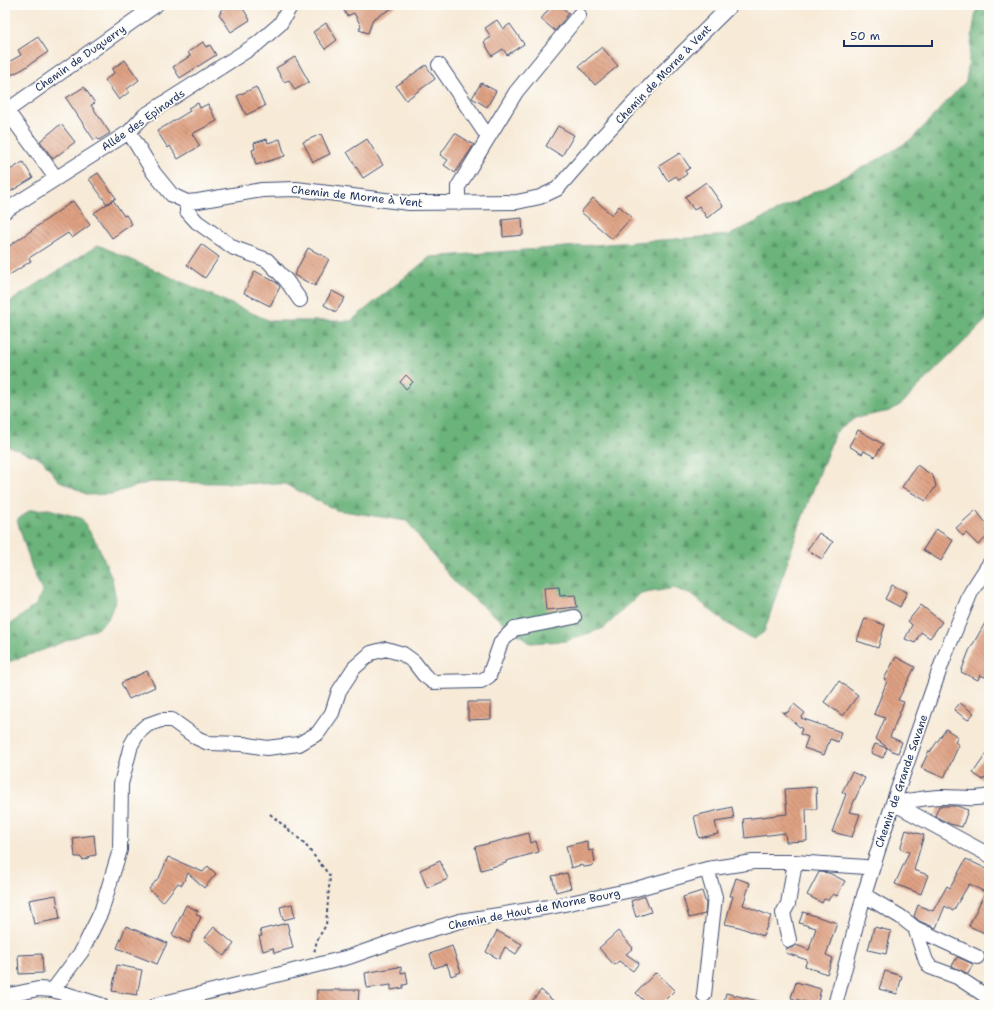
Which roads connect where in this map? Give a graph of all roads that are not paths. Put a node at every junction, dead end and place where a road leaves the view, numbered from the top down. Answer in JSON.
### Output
{"nodes":[{"id":1,"x":156,"y":5,"type":"edge"},
{"id":2,"x":291,"y":5,"type":"edge"},
{"id":3,"x":731,"y":5,"type":"edge"},
{"id":4,"x":579,"y":15,"type":"dead end"},
{"id":5,"x":439,"y":65,"type":"dead end"},
{"id":6,"x":6,"y":111,"type":"edge"},
{"id":7,"x":129,"y":132,"type":"junction"},
{"id":8,"x":488,"y":136,"type":"junction"},
{"id":9,"x":56,"y":178,"type":"junction"},
{"id":10,"x":187,"y":202,"type":"junction"},
{"id":11,"x":458,"y":203,"type":"junction"},
{"id":12,"x":5,"y":211,"type":"edge"},
{"id":13,"x":300,"y":300,"type":"dead end"},
{"id":14,"x":988,"y":567,"type":"edge"},
{"id":15,"x":574,"y":617,"type":"dead end"},
{"id":16,"x":989,"y":796,"type":"edge"},
{"id":17,"x":893,"y":803,"type":"junction"},
{"id":18,"x":989,"y":855,"type":"edge"},
{"id":19,"x":794,"y":862,"type":"junction"},
{"id":20,"x":707,"y":869,"type":"junction"},
{"id":21,"x":872,"y":869,"type":"junction"},
{"id":22,"x":864,"y":895,"type":"junction"},
{"id":23,"x":915,"y":928,"type":"junction"},
{"id":24,"x":789,"y":940,"type":"dead end"},
{"id":25,"x":977,"y":957,"type":"dead end"},
{"id":26,"x":53,"y":990,"type":"junction"},
{"id":27,"x":704,"y":995,"type":"dead end"},
{"id":28,"x":5,"y":996,"type":"edge"},
{"id":29,"x":989,"y":998,"type":"edge"},
{"id":30,"x":101,"y":1005,"type":"edge"},
{"id":31,"x":156,"y":1005,"type":"edge"},
{"id":32,"x":835,"y":1005,"type":"edge"}],
"edges":[{"from":1,"to":6,"type":"street","name":"Chemin de Duquerry"},
{"from":2,"to":7,"type":"street","name":"Allée des Epinards"},
{"from":3,"to":11,"type":"street","name":"Chemin de Morne à Vent"},
{"from":4,"to":8,"type":"street"},
{"from":5,"to":8,"type":"street"},
{"from":6,"to":9,"type":"street"},
{"from":7,"to":9,"type":"street","name":"Allée des Epinards"},
{"from":7,"to":10,"type":"street"},
{"from":8,"to":11,"type":"street"},
{"from":9,"to":12,"type":"street","name":"Allée des Epinards"},
{"from":10,"to":11,"type":"street","name":"Chemin de Morne à Vent"},
{"from":10,"to":13,"type":"street"},
{"from":14,"to":17,"type":"street","name":"Chemin de Grande Savane"},
{"from":15,"to":26,"type":"street"},
{"from":16,"to":17,"type":"street"},
{"from":17,"to":18,"type":"street"},
{"from":17,"to":21,"type":"street","name":"Chemin de Grande Savane"},
{"from":19,"to":20,"type":"street","name":"Chemin de Haut de Morne Bourg"},
{"from":19,"to":21,"type":"street","name":"Chemin de Haut de Morne Bourg"},
{"from":19,"to":24,"type":"street"},
{"from":20,"to":27,"type":"street"},
{"from":20,"to":31,"type":"street","name":"Chemin de Haut de Morne Bourg"},
{"from":21,"to":22,"type":"street","name":"Chemin de Grande Savane"},
{"from":22,"to":23,"type":"street"},
{"from":22,"to":32,"type":"street","name":"Chemin de Grande Savane"},
{"from":23,"to":25,"type":"street"},
{"from":23,"to":29,"type":"street"},
{"from":26,"to":28,"type":"street"},
{"from":26,"to":30,"type":"street"}]}
